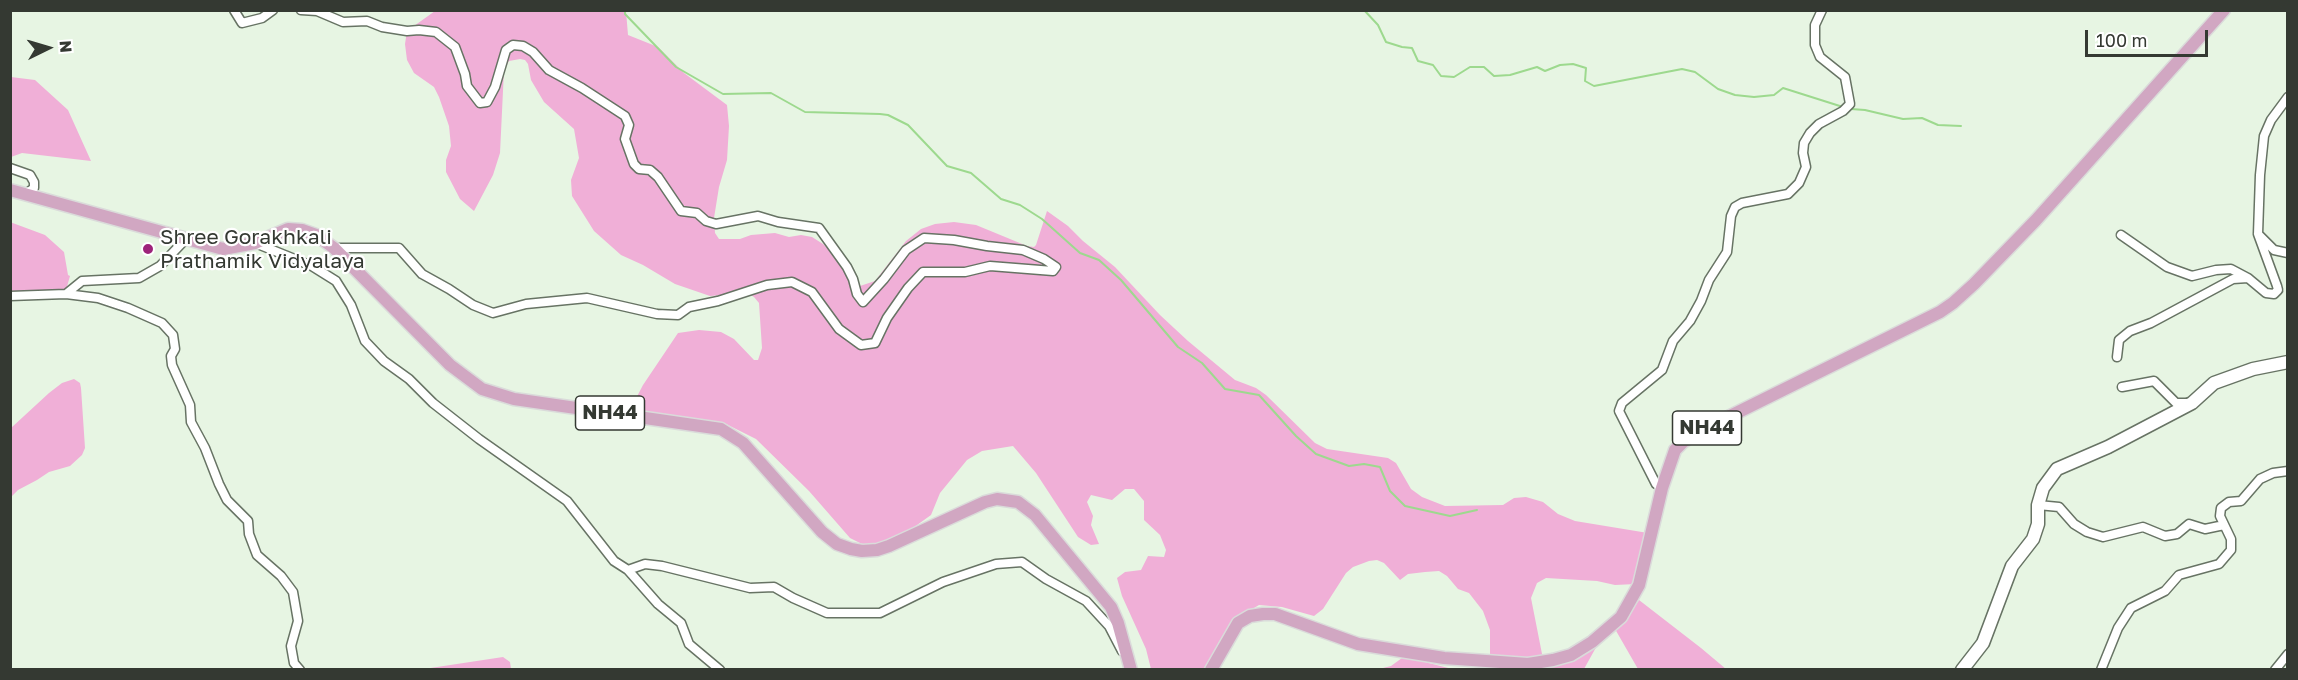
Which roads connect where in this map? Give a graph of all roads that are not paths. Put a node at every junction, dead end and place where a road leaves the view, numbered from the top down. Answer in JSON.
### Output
{"nodes":[{"id":1,"x":234,"y":10,"type":"edge"},
{"id":2,"x":273,"y":10,"type":"edge"},
{"id":3,"x":301,"y":10,"type":"edge"},
{"id":4,"x":1822,"y":10,"type":"edge"},
{"id":5,"x":2224,"y":10,"type":"edge"},
{"id":6,"x":2288,"y":97,"type":"edge"},
{"id":7,"x":10,"y":168,"type":"edge"},
{"id":8,"x":10,"y":190,"type":"edge"},
{"id":9,"x":26,"y":194,"type":"junction"},
{"id":10,"x":2258,"y":234,"type":"junction"},
{"id":11,"x":2121,"y":235,"type":"dead end"},
{"id":12,"x":181,"y":239,"type":"junction"},
{"id":13,"x":255,"y":243,"type":"junction"},
{"id":14,"x":334,"y":248,"type":"junction"},
{"id":15,"x":2288,"y":253,"type":"edge"},
{"id":16,"x":2248,"y":278,"type":"junction"},
{"id":17,"x":66,"y":294,"type":"junction"},
{"id":18,"x":10,"y":296,"type":"edge"},
{"id":19,"x":2117,"y":357,"type":"dead end"},
{"id":20,"x":2288,"y":362,"type":"edge"},
{"id":21,"x":2122,"y":387,"type":"dead end"},
{"id":22,"x":2192,"y":403,"type":"junction"},
{"id":23,"x":2288,"y":471,"type":"edge"},
{"id":24,"x":1662,"y":488,"type":"junction"},
{"id":25,"x":2038,"y":505,"type":"junction"},
{"id":26,"x":2224,"y":525,"type":"junction"},
{"id":27,"x":628,"y":570,"type":"junction"},
{"id":28,"x":2288,"y":654,"type":"edge"},
{"id":29,"x":1130,"y":667,"type":"edge"},
{"id":30,"x":300,"y":669,"type":"edge"},
{"id":31,"x":720,"y":669,"type":"edge"},
{"id":32,"x":1211,"y":669,"type":"edge"},
{"id":33,"x":1962,"y":669,"type":"edge"},
{"id":34,"x":2101,"y":669,"type":"edge"},
{"id":35,"x":2275,"y":669,"type":"edge"}],
"edges":[{"from":1,"to":2,"type":"street"},
{"from":3,"to":14,"type":"street"},
{"from":4,"to":24,"type":"street"},
{"from":5,"to":24,"type":"main road","number":"NH44"},
{"from":6,"to":10,"type":"street"},
{"from":7,"to":9,"type":"street"},
{"from":8,"to":9,"type":"main road","number":"NH44"},
{"from":9,"to":12,"type":"main road","number":"NH44"},
{"from":10,"to":15,"type":"street"},
{"from":10,"to":16,"type":"street"},
{"from":11,"to":16,"type":"street"},
{"from":12,"to":13,"type":"main road","number":"NH44"},
{"from":12,"to":17,"type":"street"},
{"from":13,"to":14,"type":"main road","number":"NH44"},
{"from":13,"to":27,"type":"street"},
{"from":14,"to":29,"type":"main road","number":"NH44"},
{"from":16,"to":19,"type":"street"},
{"from":17,"to":18,"type":"street"},
{"from":17,"to":30,"type":"street"},
{"from":20,"to":22,"type":"main road"},
{"from":21,"to":22,"type":"street"},
{"from":22,"to":25,"type":"main road"},
{"from":23,"to":26,"type":"street"},
{"from":24,"to":32,"type":"main road","number":"NH44"},
{"from":25,"to":26,"type":"street"},
{"from":25,"to":33,"type":"main road"},
{"from":26,"to":34,"type":"street"},
{"from":27,"to":29,"type":"street"},
{"from":27,"to":31,"type":"street"},
{"from":28,"to":35,"type":"street"}]}
